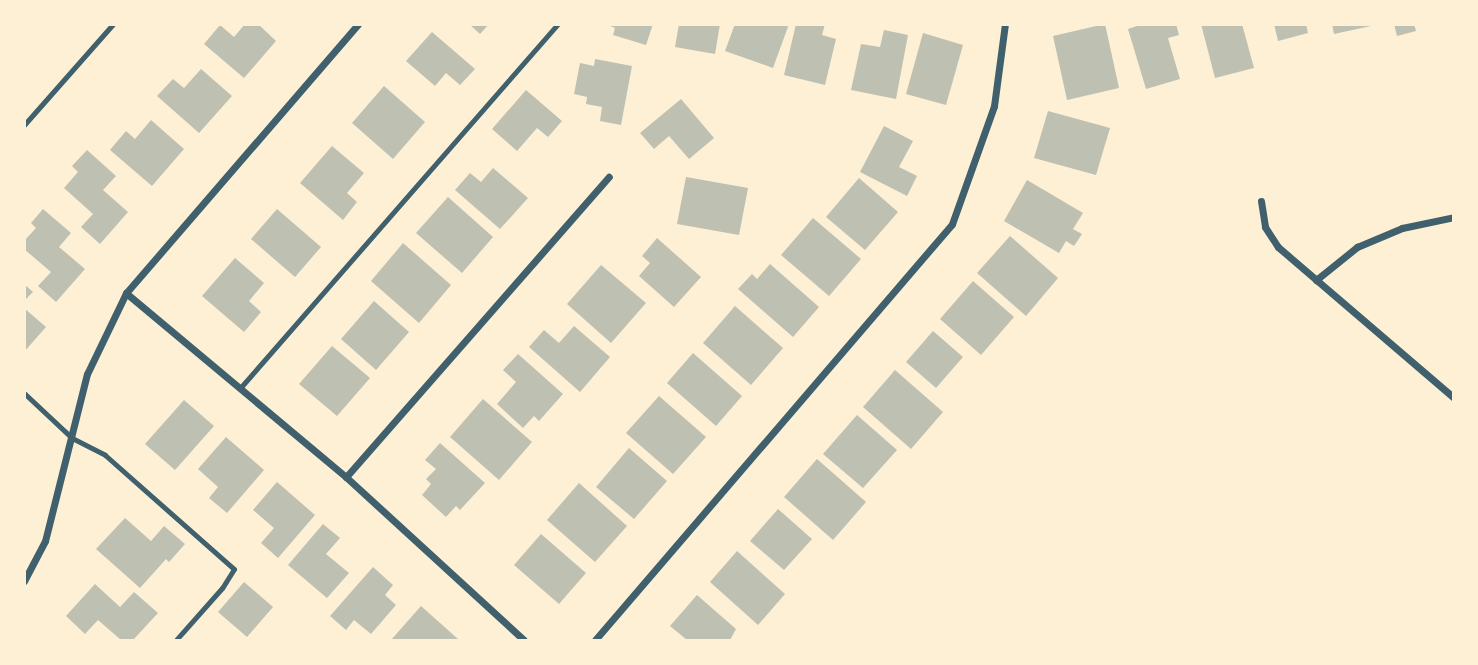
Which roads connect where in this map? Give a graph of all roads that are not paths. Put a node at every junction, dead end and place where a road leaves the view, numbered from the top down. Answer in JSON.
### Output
{"nodes":[{"id":1,"x":113,"y":24,"type":"edge"},
{"id":2,"x":358,"y":24,"type":"edge"},
{"id":3,"x":558,"y":24,"type":"edge"},
{"id":4,"x":1005,"y":24,"type":"edge"},
{"id":5,"x":24,"y":125,"type":"edge"},
{"id":6,"x":609,"y":177,"type":"dead end"},
{"id":7,"x":1261,"y":201,"type":"dead end"},
{"id":8,"x":1454,"y":217,"type":"edge"},
{"id":9,"x":1317,"y":279,"type":"junction"},
{"id":10,"x":125,"y":293,"type":"junction"},
{"id":11,"x":241,"y":387,"type":"junction"},
{"id":12,"x":24,"y":393,"type":"edge"},
{"id":13,"x":1454,"y":398,"type":"edge"},
{"id":14,"x":72,"y":438,"type":"junction"},
{"id":15,"x":346,"y":477,"type":"junction"},
{"id":16,"x":24,"y":581,"type":"edge"},
{"id":17,"x":176,"y":640,"type":"edge"},
{"id":18,"x":524,"y":640,"type":"edge"},
{"id":19,"x":595,"y":640,"type":"edge"}],
"edges":[{"from":1,"to":5,"type":"lane"},
{"from":2,"to":10,"type":"street"},
{"from":3,"to":11,"type":"lane"},
{"from":4,"to":19,"type":"street"},
{"from":6,"to":15,"type":"street"},
{"from":7,"to":9,"type":"street"},
{"from":8,"to":9,"type":"street"},
{"from":9,"to":13,"type":"street"},
{"from":10,"to":11,"type":"street"},
{"from":10,"to":14,"type":"street"},
{"from":11,"to":15,"type":"street"},
{"from":12,"to":14,"type":"lane"},
{"from":14,"to":16,"type":"street"},
{"from":14,"to":17,"type":"lane"},
{"from":15,"to":18,"type":"street"}]}
